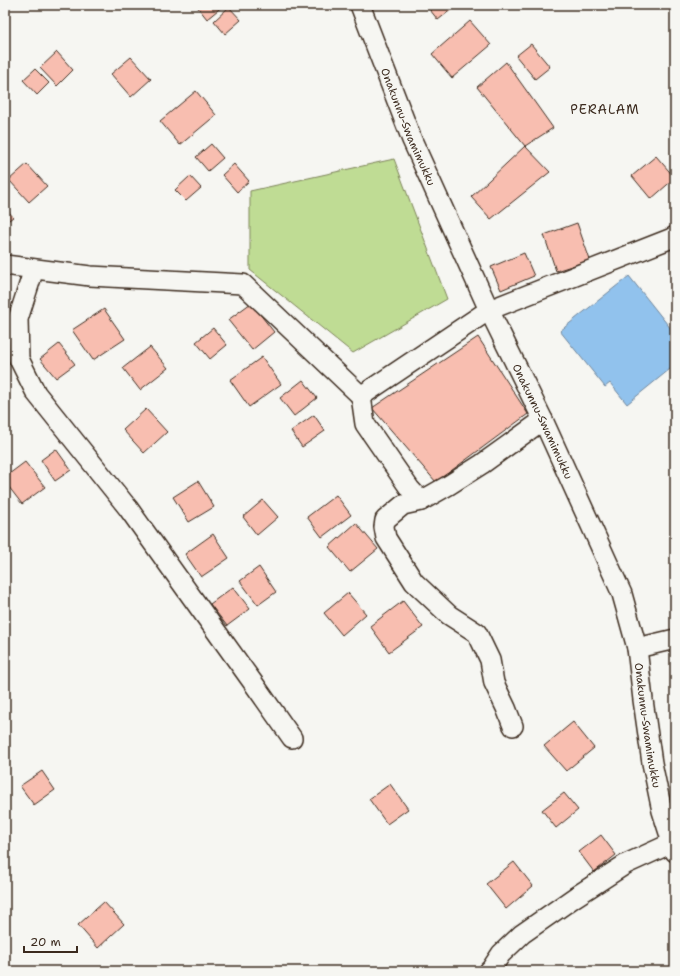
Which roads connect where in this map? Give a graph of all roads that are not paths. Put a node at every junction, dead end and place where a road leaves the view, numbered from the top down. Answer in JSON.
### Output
{"nodes":[{"id":1,"x":360,"y":5,"type":"edge"},
{"id":2,"x":675,"y":236,"type":"edge"},
{"id":3,"x":5,"y":265,"type":"edge"},
{"id":4,"x":34,"y":269,"type":"junction"},
{"id":5,"x":489,"y":310,"type":"junction"},
{"id":6,"x":362,"y":396,"type":"junction"},
{"id":7,"x":543,"y":420,"type":"junction"},
{"id":8,"x":421,"y":501,"type":"junction"},
{"id":9,"x":675,"y":639,"type":"edge"},
{"id":10,"x":637,"y":648,"type":"junction"},
{"id":11,"x":513,"y":726,"type":"dead end"},
{"id":12,"x":292,"y":738,"type":"dead end"},
{"id":13,"x":674,"y":847,"type":"edge"},
{"id":14,"x":489,"y":971,"type":"edge"}],
"edges":[{"from":1,"to":5,"type":"street","name":"Onakunnu-Swamimukku"},
{"from":2,"to":5,"type":"street"},
{"from":3,"to":4,"type":"street"},
{"from":4,"to":6,"type":"street"},
{"from":4,"to":12,"type":"street"},
{"from":5,"to":6,"type":"street"},
{"from":5,"to":7,"type":"street","name":"Onakunnu-Swamimukku"},
{"from":6,"to":8,"type":"street"},
{"from":7,"to":8,"type":"street"},
{"from":7,"to":10,"type":"street","name":"Onakunnu-Swamimukku"},
{"from":8,"to":11,"type":"street"},
{"from":9,"to":10,"type":"street"},
{"from":10,"to":13,"type":"street","name":"Onakunnu-Swamimukku"},
{"from":13,"to":14,"type":"street"}]}
